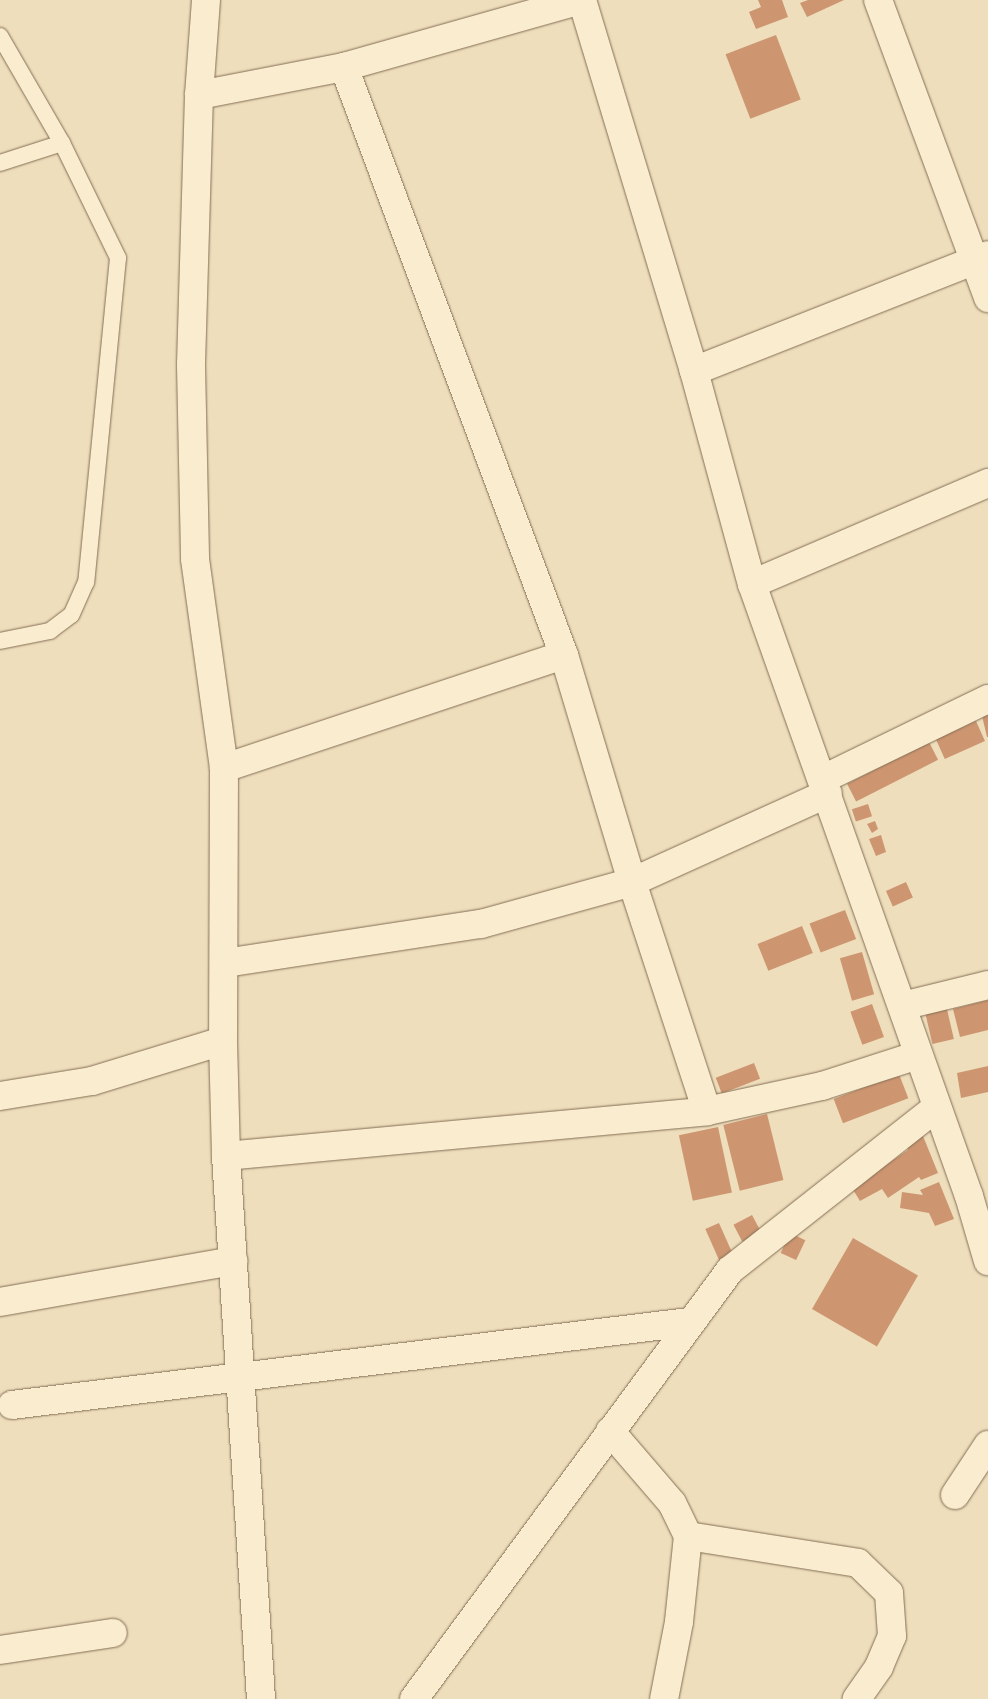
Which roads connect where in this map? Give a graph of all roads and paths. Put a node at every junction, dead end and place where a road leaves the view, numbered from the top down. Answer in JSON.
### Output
{"nodes":[{"id":1,"x":581,"y":0,"type":"edge"},
{"id":2,"x":878,"y":0,"type":"edge"},
{"id":3,"x":203,"y":5,"type":"edge"},
{"id":4,"x":0,"y":36,"type":"edge"},
{"id":5,"x":344,"y":67,"type":"junction"},
{"id":6,"x":199,"y":95,"type":"junction"},
{"id":7,"x":62,"y":143,"type":"junction"},
{"id":8,"x":0,"y":162,"type":"edge"},
{"id":9,"x":982,"y":258,"type":"edge"},
{"id":10,"x":988,"y":298,"type":"edge"},
{"id":11,"x":694,"y":371,"type":"junction"},
{"id":12,"x":988,"y":483,"type":"edge"},
{"id":13,"x":752,"y":584,"type":"junction"},
{"id":14,"x":0,"y":641,"type":"edge"},
{"id":15,"x":564,"y":655,"type":"junction"},
{"id":16,"x":988,"y":699,"type":"edge"},
{"id":17,"x":224,"y":768,"type":"junction"},
{"id":18,"x":826,"y":786,"type":"junction"},
{"id":19,"x":632,"y":882,"type":"junction"},
{"id":20,"x":225,"y":963,"type":"junction"},
{"id":21,"x":988,"y":985,"type":"edge"},
{"id":22,"x":902,"y":1006,"type":"junction"},
{"id":23,"x":222,"y":1041,"type":"junction"},
{"id":24,"x":918,"y":1055,"type":"junction"},
{"id":25,"x":0,"y":1096,"type":"edge"},
{"id":26,"x":936,"y":1108,"type":"junction"},
{"id":27,"x":707,"y":1111,"type":"junction"},
{"id":28,"x":226,"y":1156,"type":"junction"},
{"id":29,"x":979,"y":1194,"type":"edge"},
{"id":30,"x":233,"y":1261,"type":"junction"},
{"id":31,"x":988,"y":1261,"type":"edge"},
{"id":32,"x":0,"y":1302,"type":"edge"},
{"id":33,"x":689,"y":1322,"type":"junction"},
{"id":34,"x":240,"y":1377,"type":"junction"},
{"id":35,"x":12,"y":1405,"type":"dead end"},
{"id":36,"x":610,"y":1431,"type":"junction"},
{"id":37,"x":988,"y":1445,"type":"edge"},
{"id":38,"x":954,"y":1495,"type":"dead end"},
{"id":39,"x":688,"y":1536,"type":"junction"},
{"id":40,"x":113,"y":1633,"type":"dead end"},
{"id":41,"x":0,"y":1650,"type":"edge"},
{"id":42,"x":261,"y":1699,"type":"edge"},
{"id":43,"x":414,"y":1699,"type":"edge"},
{"id":44,"x":665,"y":1699,"type":"edge"},
{"id":45,"x":857,"y":1699,"type":"edge"}],
"edges":[{"from":1,"to":5,"type":"street"},
{"from":1,"to":11,"type":"street"},
{"from":2,"to":9,"type":"street"},
{"from":3,"to":6,"type":"street"},
{"from":4,"to":7,"type":"lane"},
{"from":5,"to":6,"type":"street"},
{"from":5,"to":15,"type":"street"},
{"from":6,"to":17,"type":"street"},
{"from":7,"to":8,"type":"lane"},
{"from":7,"to":14,"type":"lane"},
{"from":9,"to":10,"type":"street"},
{"from":9,"to":11,"type":"street"},
{"from":11,"to":13,"type":"street"},
{"from":12,"to":13,"type":"street"},
{"from":13,"to":18,"type":"street"},
{"from":15,"to":17,"type":"street"},
{"from":15,"to":19,"type":"street"},
{"from":16,"to":18,"type":"street"},
{"from":17,"to":20,"type":"street"},
{"from":18,"to":19,"type":"street"},
{"from":18,"to":22,"type":"street"},
{"from":19,"to":20,"type":"street"},
{"from":19,"to":27,"type":"street"},
{"from":20,"to":23,"type":"street"},
{"from":21,"to":22,"type":"street"},
{"from":22,"to":24,"type":"street"},
{"from":23,"to":25,"type":"street"},
{"from":23,"to":28,"type":"street"},
{"from":24,"to":26,"type":"street"},
{"from":24,"to":27,"type":"street"},
{"from":26,"to":29,"type":"street"},
{"from":26,"to":33,"type":"street"},
{"from":27,"to":28,"type":"street"},
{"from":28,"to":30,"type":"street"},
{"from":29,"to":31,"type":"street"},
{"from":30,"to":32,"type":"street"},
{"from":30,"to":34,"type":"street"},
{"from":33,"to":34,"type":"street"},
{"from":33,"to":36,"type":"street"},
{"from":34,"to":35,"type":"street"},
{"from":34,"to":42,"type":"street"},
{"from":36,"to":39,"type":"street"},
{"from":36,"to":43,"type":"street"},
{"from":37,"to":38,"type":"street"},
{"from":39,"to":44,"type":"street"},
{"from":39,"to":45,"type":"street"},
{"from":40,"to":41,"type":"street"}]}
